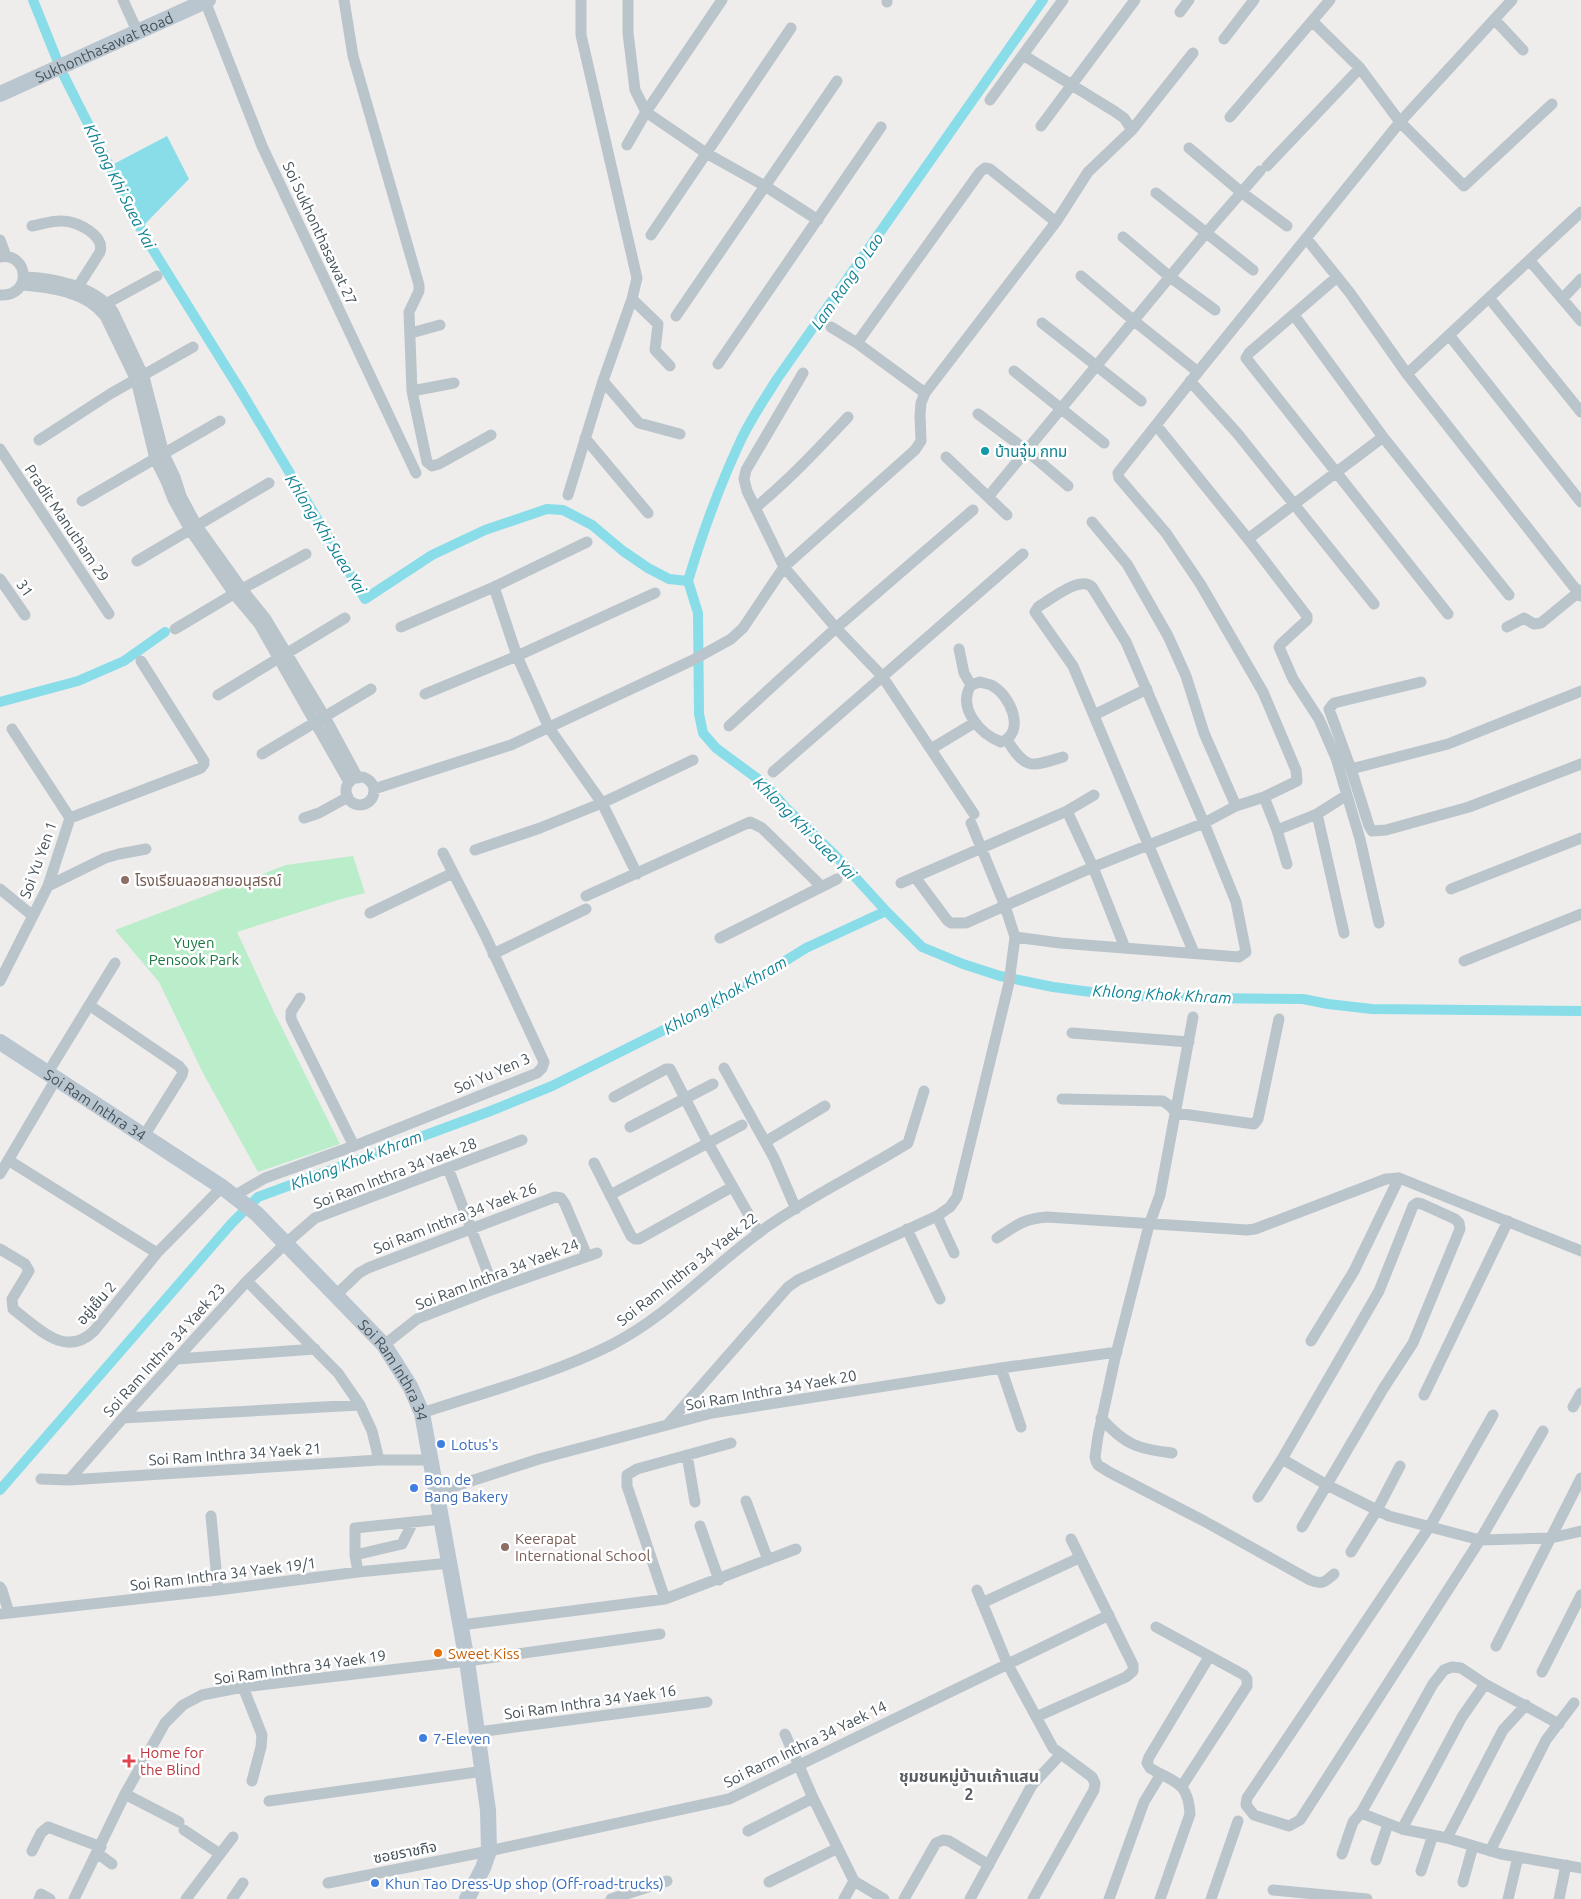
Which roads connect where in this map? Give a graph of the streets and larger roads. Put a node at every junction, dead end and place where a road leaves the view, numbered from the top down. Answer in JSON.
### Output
{"nodes":[{"id":1,"x":124,"y":0,"type":"edge"},
{"id":2,"x":344,"y":0,"type":"edge"},
{"id":3,"x":581,"y":0,"type":"edge"},
{"id":4,"x":628,"y":0,"type":"edge"},
{"id":5,"x":1063,"y":0,"type":"edge"},
{"id":6,"x":1135,"y":0,"type":"edge"},
{"id":7,"x":1189,"y":0,"type":"edge"},
{"id":8,"x":1254,"y":0,"type":"edge"},
{"id":9,"x":1330,"y":0,"type":"edge"},
{"id":10,"x":1512,"y":0,"type":"edge"},
{"id":11,"x":207,"y":1,"type":"edge"},
{"id":12,"x":717,"y":2,"type":"edge"},
{"id":13,"x":1180,"y":12,"type":"dead end"},
{"id":14,"x":1494,"y":20,"type":"junction"},
{"id":15,"x":1312,"y":21,"type":"junction"},
{"id":16,"x":791,"y":28,"type":"dead end"},
{"id":17,"x":138,"y":33,"type":"junction"},
{"id":18,"x":1224,"y":39,"type":"dead end"},
{"id":19,"x":1523,"y":50,"type":"dead end"},
{"id":20,"x":1193,"y":53,"type":"dead end"},
{"id":21,"x":1023,"y":55,"type":"junction"},
{"id":22,"x":1360,"y":68,"type":"junction"},
{"id":23,"x":837,"y":81,"type":"dead end"},
{"id":24,"x":1071,"y":85,"type":"junction"},
{"id":25,"x":0,"y":94,"type":"edge"},
{"id":26,"x":990,"y":100,"type":"dead end"},
{"id":27,"x":1552,"y":104,"type":"dead end"},
{"id":28,"x":646,"y":112,"type":"junction"},
{"id":29,"x":1230,"y":117,"type":"dead end"},
{"id":30,"x":1400,"y":122,"type":"junction"},
{"id":31,"x":1041,"y":126,"type":"dead end"},
{"id":32,"x":881,"y":127,"type":"dead end"},
{"id":33,"x":1132,"y":130,"type":"junction"},
{"id":34,"x":627,"y":145,"type":"dead end"},
{"id":35,"x":1189,"y":148,"type":"dead end"},
{"id":36,"x":706,"y":153,"type":"junction"},
{"id":37,"x":765,"y":186,"type":"junction"},
{"id":38,"x":1241,"y":192,"type":"junction"},
{"id":39,"x":1156,"y":193,"type":"dead end"},
{"id":40,"x":1581,"y":212,"type":"edge"},
{"id":41,"x":818,"y":220,"type":"junction"},
{"id":42,"x":1056,"y":222,"type":"junction"},
{"id":43,"x":32,"y":226,"type":"dead end"},
{"id":44,"x":1287,"y":226,"type":"dead end"},
{"id":45,"x":1206,"y":233,"type":"junction"},
{"id":46,"x":651,"y":235,"type":"dead end"},
{"id":47,"x":1123,"y":237,"type":"dead end"},
{"id":48,"x":1306,"y":238,"type":"junction"},
{"id":49,"x":0,"y":240,"type":"edge"},
{"id":50,"x":3,"y":256,"type":"edge"},
{"id":51,"x":1530,"y":261,"type":"junction"},
{"id":52,"x":1253,"y":270,"type":"dead end"},
{"id":53,"x":157,"y":276,"type":"dead end"},
{"id":54,"x":1080,"y":276,"type":"dead end"},
{"id":55,"x":1170,"y":277,"type":"junction"},
{"id":56,"x":1337,"y":277,"type":"junction"},
{"id":57,"x":1581,"y":280,"type":"edge"},
{"id":58,"x":23,"y":281,"type":"junction"},
{"id":59,"x":75,"y":291,"type":"junction"},
{"id":60,"x":0,"y":295,"type":"edge"},
{"id":61,"x":1490,"y":298,"type":"junction"},
{"id":62,"x":1562,"y":298,"type":"junction"},
{"id":63,"x":632,"y":299,"type":"junction"},
{"id":64,"x":103,"y":306,"type":"junction"},
{"id":65,"x":1215,"y":310,"type":"dead end"},
{"id":66,"x":676,"y":316,"type":"dead end"},
{"id":67,"x":1294,"y":316,"type":"junction"},
{"id":68,"x":1133,"y":320,"type":"junction"},
{"id":69,"x":1581,"y":321,"type":"edge"},
{"id":70,"x":1042,"y":323,"type":"dead end"},
{"id":71,"x":440,"y":326,"type":"dead end"},
{"id":72,"x":832,"y":327,"type":"dead end"},
{"id":73,"x":411,"y":333,"type":"junction"},
{"id":74,"x":1449,"y":335,"type":"junction"},
{"id":75,"x":857,"y":343,"type":"junction"},
{"id":76,"x":193,"y":347,"type":"dead end"},
{"id":77,"x":718,"y":364,"type":"dead end"},
{"id":78,"x":1096,"y":365,"type":"junction"},
{"id":79,"x":670,"y":366,"type":"dead end"},
{"id":80,"x":1014,"y":371,"type":"dead end"},
{"id":81,"x":1198,"y":372,"type":"junction"},
{"id":82,"x":803,"y":373,"type":"dead end"},
{"id":83,"x":1407,"y":374,"type":"junction"},
{"id":84,"x":140,"y":378,"type":"junction"},
{"id":85,"x":603,"y":381,"type":"junction"},
{"id":86,"x":1190,"y":381,"type":"junction"},
{"id":87,"x":454,"y":383,"type":"dead end"},
{"id":88,"x":412,"y":390,"type":"junction"},
{"id":89,"x":925,"y":393,"type":"junction"},
{"id":90,"x":1141,"y":400,"type":"dead end"},
{"id":91,"x":1062,"y":408,"type":"junction"},
{"id":92,"x":1581,"y":412,"type":"edge"},
{"id":93,"x":978,"y":414,"type":"dead end"},
{"id":94,"x":848,"y":417,"type":"dead end"},
{"id":95,"x":220,"y":421,"type":"dead end"},
{"id":96,"x":1156,"y":425,"type":"junction"},
{"id":97,"x":680,"y":434,"type":"dead end"},
{"id":98,"x":491,"y":436,"type":"dead end"},
{"id":99,"x":1383,"y":437,"type":"junction"},
{"id":100,"x":586,"y":438,"type":"junction"},
{"id":101,"x":39,"y":440,"type":"dead end"},
{"id":102,"x":1104,"y":443,"type":"dead end"},
{"id":103,"x":0,"y":449,"type":"edge"},
{"id":104,"x":1026,"y":450,"type":"junction"},
{"id":105,"x":160,"y":456,"type":"junction"},
{"id":106,"x":946,"y":458,"type":"dead end"},
{"id":107,"x":4,"y":463,"type":"edge"},
{"id":108,"x":1337,"y":472,"type":"junction"},
{"id":109,"x":416,"y":473,"type":"dead end"},
{"id":110,"x":269,"y":483,"type":"dead end"},
{"id":111,"x":1068,"y":486,"type":"dead end"},
{"id":112,"x":568,"y":495,"type":"dead end"},
{"id":113,"x":988,"y":496,"type":"junction"},
{"id":114,"x":82,"y":501,"type":"dead end"},
{"id":115,"x":1581,"y":502,"type":"edge"},
{"id":116,"x":1295,"y":504,"type":"junction"},
{"id":117,"x":755,"y":508,"type":"junction"},
{"id":118,"x":972,"y":510,"type":"dead end"},
{"id":119,"x":648,"y":513,"type":"dead end"},
{"id":120,"x":1007,"y":515,"type":"dead end"},
{"id":121,"x":1092,"y":522,"type":"dead end"},
{"id":122,"x":194,"y":528,"type":"junction"},
{"id":123,"x":1248,"y":539,"type":"junction"},
{"id":124,"x":587,"y":542,"type":"dead end"},
{"id":125,"x":306,"y":554,"type":"dead end"},
{"id":126,"x":1023,"y":554,"type":"dead end"},
{"id":127,"x":137,"y":561,"type":"dead end"},
{"id":128,"x":784,"y":567,"type":"junction"},
{"id":129,"x":0,"y":579,"type":"edge"},
{"id":130,"x":494,"y":586,"type":"junction"},
{"id":131,"x":238,"y":592,"type":"junction"},
{"id":132,"x":656,"y":593,"type":"dead end"},
{"id":133,"x":1580,"y":593,"type":"edge"},
{"id":134,"x":1510,"y":595,"type":"dead end"},
{"id":135,"x":1374,"y":604,"type":"dead end"},
{"id":136,"x":109,"y":614,"type":"dead end"},
{"id":137,"x":1448,"y":614,"type":"dead end"},
{"id":138,"x":25,"y":615,"type":"dead end"},
{"id":139,"x":345,"y":618,"type":"dead end"},
{"id":140,"x":401,"y":628,"type":"dead end"},
{"id":141,"x":836,"y":628,"type":"junction"},
{"id":142,"x":1506,"y":628,"type":"dead end"},
{"id":143,"x":175,"y":630,"type":"dead end"},
{"id":144,"x":959,"y":649,"type":"dead end"},
{"id":145,"x":283,"y":656,"type":"junction"},
{"id":146,"x":518,"y":656,"type":"junction"},
{"id":147,"x":141,"y":662,"type":"dead end"},
{"id":148,"x":882,"y":676,"type":"junction"},
{"id":149,"x":1421,"y":682,"type":"dead end"},
{"id":150,"x":971,"y":685,"type":"junction"},
{"id":151,"x":372,"y":689,"type":"dead end"},
{"id":152,"x":1147,"y":689,"type":"junction"},
{"id":153,"x":1581,"y":691,"type":"edge"},
{"id":154,"x":425,"y":694,"type":"dead end"},
{"id":155,"x":218,"y":695,"type":"dead end"},
{"id":156,"x":1094,"y":715,"type":"junction"},
{"id":157,"x":320,"y":720,"type":"junction"},
{"id":158,"x":974,"y":723,"type":"junction"},
{"id":159,"x":729,"y":726,"type":"dead end"},
{"id":160,"x":549,"y":728,"type":"junction"},
{"id":161,"x":12,"y":729,"type":"dead end"},
{"id":162,"x":1007,"y":740,"type":"junction"},
{"id":163,"x":931,"y":749,"type":"junction"},
{"id":164,"x":262,"y":754,"type":"dead end"},
{"id":165,"x":1062,"y":757,"type":"dead end"},
{"id":166,"x":693,"y":760,"type":"dead end"},
{"id":167,"x":1581,"y":764,"type":"edge"},
{"id":168,"x":1351,"y":769,"type":"junction"},
{"id":169,"x":773,"y":772,"type":"dead end"},
{"id":170,"x":354,"y":780,"type":"junction"},
{"id":171,"x":374,"y":789,"type":"junction"},
{"id":172,"x":1094,"y":795,"type":"dead end"},
{"id":173,"x":1347,"y":795,"type":"junction"},
{"id":174,"x":348,"y":797,"type":"junction"},
{"id":175,"x":1264,"y":797,"type":"junction"},
{"id":176,"x":602,"y":802,"type":"junction"},
{"id":177,"x":1236,"y":806,"type":"junction"},
{"id":178,"x":1067,"y":811,"type":"junction"},
{"id":179,"x":1317,"y":814,"type":"junction"},
{"id":180,"x":70,"y":818,"type":"junction"},
{"id":181,"x":304,"y":818,"type":"dead end"},
{"id":182,"x":1204,"y":823,"type":"junction"},
{"id":183,"x":1277,"y":830,"type":"junction"},
{"id":184,"x":1581,"y":838,"type":"edge"},
{"id":185,"x":1149,"y":846,"type":"junction"},
{"id":186,"x":980,"y":848,"type":"junction"},
{"id":187,"x":146,"y":850,"type":"dead end"},
{"id":188,"x":475,"y":850,"type":"dead end"},
{"id":189,"x":443,"y":853,"type":"dead end"},
{"id":190,"x":1287,"y":864,"type":"dead end"},
{"id":191,"x":1092,"y":867,"type":"junction"},
{"id":192,"x":453,"y":873,"type":"junction"},
{"id":193,"x":637,"y":874,"type":"junction"},
{"id":194,"x":915,"y":877,"type":"junction"},
{"id":195,"x":837,"y":879,"type":"dead end"},
{"id":196,"x":901,"y":883,"type":"dead end"},
{"id":197,"x":48,"y":886,"type":"junction"},
{"id":198,"x":822,"y":887,"type":"junction"},
{"id":199,"x":0,"y":889,"type":"edge"},
{"id":200,"x":1451,"y":889,"type":"dead end"},
{"id":201,"x":586,"y":896,"type":"dead end"},
{"id":202,"x":1005,"y":906,"type":"junction"},
{"id":203,"x":586,"y":909,"type":"dead end"},
{"id":204,"x":370,"y":913,"type":"dead end"},
{"id":205,"x":1581,"y":914,"type":"edge"},
{"id":206,"x":33,"y":916,"type":"junction"},
{"id":207,"x":1379,"y":923,"type":"dead end"},
{"id":208,"x":1344,"y":933,"type":"dead end"},
{"id":209,"x":1015,"y":937,"type":"junction"},
{"id":210,"x":720,"y":938,"type":"dead end"},
{"id":211,"x":1125,"y":948,"type":"junction"},
{"id":212,"x":1194,"y":953,"type":"junction"},
{"id":213,"x":493,"y":954,"type":"junction"},
{"id":214,"x":1464,"y":961,"type":"dead end"},
{"id":215,"x":115,"y":963,"type":"dead end"},
{"id":216,"x":0,"y":981,"type":"edge"},
{"id":217,"x":300,"y":998,"type":"dead end"},
{"id":218,"x":89,"y":1005,"type":"junction"},
{"id":219,"x":1193,"y":1017,"type":"dead end"},
{"id":220,"x":1279,"y":1019,"type":"dead end"},
{"id":221,"x":1072,"y":1033,"type":"dead end"},
{"id":222,"x":0,"y":1042,"type":"edge"},
{"id":223,"x":1189,"y":1042,"type":"junction"},
{"id":224,"x":724,"y":1068,"type":"dead end"},
{"id":225,"x":51,"y":1076,"type":"junction"},
{"id":226,"x":714,"y":1084,"type":"dead end"},
{"id":227,"x":924,"y":1091,"type":"dead end"},
{"id":228,"x":614,"y":1097,"type":"dead end"},
{"id":229,"x":686,"y":1097,"type":"junction"},
{"id":230,"x":1062,"y":1099,"type":"dead end"},
{"id":231,"x":825,"y":1106,"type":"dead end"},
{"id":232,"x":1176,"y":1113,"type":"junction"},
{"id":233,"x":742,"y":1125,"type":"dead end"},
{"id":234,"x":630,"y":1127,"type":"dead end"},
{"id":235,"x":144,"y":1136,"type":"junction"},
{"id":236,"x":522,"y":1140,"type":"dead end"},
{"id":237,"x":764,"y":1142,"type":"junction"},
{"id":238,"x":708,"y":1143,"type":"junction"},
{"id":239,"x":354,"y":1146,"type":"junction"},
{"id":240,"x":8,"y":1160,"type":"junction"},
{"id":241,"x":594,"y":1163,"type":"dead end"},
{"id":242,"x":448,"y":1168,"type":"junction"},
{"id":243,"x":0,"y":1174,"type":"edge"},
{"id":244,"x":1399,"y":1178,"type":"junction"},
{"id":245,"x":732,"y":1188,"type":"junction"},
{"id":246,"x":233,"y":1195,"type":"junction"},
{"id":247,"x":610,"y":1195,"type":"junction"},
{"id":248,"x":796,"y":1209,"type":"junction"},
{"id":249,"x":938,"y":1216,"type":"junction"},
{"id":250,"x":1508,"y":1221,"type":"junction"},
{"id":251,"x":1149,"y":1225,"type":"junction"},
{"id":252,"x":471,"y":1229,"type":"junction"},
{"id":253,"x":907,"y":1229,"type":"junction"},
{"id":254,"x":759,"y":1233,"type":"junction"},
{"id":255,"x":997,"y":1238,"type":"dead end"},
{"id":256,"x":285,"y":1244,"type":"junction"},
{"id":257,"x":0,"y":1249,"type":"edge"},
{"id":258,"x":1581,"y":1251,"type":"edge"},
{"id":259,"x":954,"y":1252,"type":"dead end"},
{"id":260,"x":157,"y":1253,"type":"junction"},
{"id":261,"x":592,"y":1254,"type":"joint"},
{"id":262,"x":247,"y":1281,"type":"junction"},
{"id":263,"x":494,"y":1289,"type":"junction"},
{"id":264,"x":336,"y":1295,"type":"junction"},
{"id":265,"x":940,"y":1299,"type":"dead end"},
{"id":266,"x":1311,"y":1341,"type":"dead end"},
{"id":267,"x":384,"y":1345,"type":"junction"},
{"id":268,"x":315,"y":1348,"type":"junction"},
{"id":269,"x":1117,"y":1352,"type":"junction"},
{"id":270,"x":176,"y":1359,"type":"junction"},
{"id":271,"x":1001,"y":1368,"type":"junction"},
{"id":272,"x":1581,"y":1393,"type":"edge"},
{"id":273,"x":1424,"y":1395,"type":"dead end"},
{"id":274,"x":360,"y":1404,"type":"junction"},
{"id":275,"x":1573,"y":1407,"type":"dead end"},
{"id":276,"x":422,"y":1413,"type":"junction"},
{"id":277,"x":1494,"y":1415,"type":"dead end"},
{"id":278,"x":123,"y":1418,"type":"junction"},
{"id":279,"x":1101,"y":1418,"type":"junction"},
{"id":280,"x":668,"y":1424,"type":"junction"},
{"id":281,"x":1021,"y":1427,"type":"dead end"},
{"id":282,"x":1543,"y":1431,"type":"dead end"},
{"id":283,"x":731,"y":1443,"type":"dead end"},
{"id":284,"x":1172,"y":1453,"type":"dead end"},
{"id":285,"x":687,"y":1455,"type":"junction"},
{"id":286,"x":1282,"y":1459,"type":"junction"},
{"id":287,"x":379,"y":1460,"type":"junction"},
{"id":288,"x":430,"y":1460,"type":"junction"},
{"id":289,"x":1400,"y":1466,"type":"dead end"},
{"id":290,"x":1581,"y":1478,"type":"edge"},
{"id":291,"x":41,"y":1479,"type":"dead end"},
{"id":292,"x":70,"y":1480,"type":"junction"},
{"id":293,"x":1327,"y":1485,"type":"junction"},
{"id":294,"x":437,"y":1492,"type":"junction"},
{"id":295,"x":1258,"y":1497,"type":"dead end"},
{"id":296,"x":746,"y":1500,"type":"dead end"},
{"id":297,"x":695,"y":1502,"type":"dead end"},
{"id":298,"x":1377,"y":1510,"type":"junction"},
{"id":299,"x":211,"y":1516,"type":"dead end"},
{"id":300,"x":442,"y":1519,"type":"junction"},
{"id":301,"x":413,"y":1522,"type":"junction"},
{"id":302,"x":700,"y":1526,"type":"dead end"},
{"id":303,"x":1430,"y":1526,"type":"junction"},
{"id":304,"x":1302,"y":1527,"type":"dead end"},
{"id":305,"x":1581,"y":1532,"type":"edge"},
{"id":306,"x":1070,"y":1538,"type":"dead end"},
{"id":307,"x":1551,"y":1538,"type":"junction"},
{"id":308,"x":1488,"y":1539,"type":"junction"},
{"id":309,"x":796,"y":1549,"type":"dead end"},
{"id":310,"x":1351,"y":1552,"type":"dead end"},
{"id":311,"x":355,"y":1555,"type":"junction"},
{"id":312,"x":1079,"y":1558,"type":"junction"},
{"id":313,"x":768,"y":1560,"type":"junction"},
{"id":314,"x":450,"y":1564,"type":"junction"},
{"id":315,"x":358,"y":1572,"type":"junction"},
{"id":316,"x":1334,"y":1574,"type":"dead end"},
{"id":317,"x":719,"y":1580,"type":"junction"},
{"id":318,"x":0,"y":1587,"type":"edge"},
{"id":319,"x":218,"y":1590,"type":"junction"},
{"id":320,"x":977,"y":1590,"type":"dead end"},
{"id":321,"x":1581,"y":1595,"type":"edge"},
{"id":322,"x":665,"y":1599,"type":"junction"},
{"id":323,"x":982,"y":1603,"type":"junction"},
{"id":324,"x":4,"y":1613,"type":"edge"},
{"id":325,"x":1109,"y":1615,"type":"junction"},
{"id":326,"x":461,"y":1626,"type":"junction"},
{"id":327,"x":1156,"y":1627,"type":"dead end"},
{"id":328,"x":660,"y":1634,"type":"dead end"},
{"id":329,"x":1496,"y":1646,"type":"dead end"},
{"id":330,"x":1209,"y":1657,"type":"junction"},
{"id":331,"x":467,"y":1662,"type":"junction"},
{"id":332,"x":1007,"y":1663,"type":"junction"},
{"id":333,"x":1542,"y":1672,"type":"dead end"},
{"id":334,"x":1485,"y":1684,"type":"junction"},
{"id":335,"x":244,"y":1687,"type":"junction"},
{"id":336,"x":707,"y":1702,"type":"dead end"},
{"id":337,"x":1574,"y":1703,"type":"dead end"},
{"id":338,"x":1526,"y":1705,"type":"junction"},
{"id":339,"x":1036,"y":1717,"type":"junction"},
{"id":340,"x":1559,"y":1724,"type":"junction"},
{"id":341,"x":478,"y":1732,"type":"junction"},
{"id":342,"x":785,"y":1734,"type":"dead end"},
{"id":343,"x":1061,"y":1754,"type":"junction"},
{"id":344,"x":799,"y":1764,"type":"junction"},
{"id":345,"x":484,"y":1770,"type":"junction"},
{"id":346,"x":1161,"y":1774,"type":"junction"},
{"id":347,"x":252,"y":1781,"type":"dead end"},
{"id":348,"x":1182,"y":1786,"type":"junction"},
{"id":349,"x":125,"y":1794,"type":"junction"},
{"id":350,"x":813,"y":1798,"type":"junction"},
{"id":351,"x":269,"y":1800,"type":"dead end"},
{"id":352,"x":1361,"y":1813,"type":"junction"},
{"id":353,"x":1238,"y":1821,"type":"dead end"},
{"id":354,"x":1388,"y":1824,"type":"junction"},
{"id":355,"x":1402,"y":1829,"type":"junction"},
{"id":356,"x":748,"y":1831,"type":"dead end"},
{"id":357,"x":1433,"y":1835,"type":"junction"},
{"id":358,"x":233,"y":1837,"type":"dead end"},
{"id":359,"x":1447,"y":1838,"type":"junction"},
{"id":360,"x":1473,"y":1846,"type":"junction"},
{"id":361,"x":838,"y":1848,"type":"junction"},
{"id":362,"x":99,"y":1850,"type":"junction"},
{"id":363,"x":32,"y":1851,"type":"dead end"},
{"id":364,"x":488,"y":1851,"type":"junction"},
{"id":365,"x":1490,"y":1851,"type":"junction"},
{"id":366,"x":220,"y":1854,"type":"junction"},
{"id":367,"x":1342,"y":1854,"type":"dead end"},
{"id":368,"x":1518,"y":1856,"type":"junction"},
{"id":369,"x":1376,"y":1860,"type":"dead end"},
{"id":370,"x":112,"y":1864,"type":"dead end"},
{"id":371,"x":989,"y":1865,"type":"junction"},
{"id":372,"x":1566,"y":1865,"type":"junction"},
{"id":373,"x":1581,"y":1868,"type":"edge"},
{"id":374,"x":1421,"y":1871,"type":"dead end"},
{"id":375,"x":667,"y":1881,"type":"dead end"},
{"id":376,"x":854,"y":1881,"type":"junction"},
{"id":377,"x":769,"y":1882,"type":"dead end"},
{"id":378,"x":1463,"y":1882,"type":"dead end"},
{"id":379,"x":243,"y":1883,"type":"dead end"},
{"id":380,"x":328,"y":1883,"type":"dead end"},
{"id":381,"x":1273,"y":1890,"type":"dead end"},
{"id":382,"x":39,"y":1899,"type":"edge"},
{"id":383,"x":50,"y":1899,"type":"edge"},
{"id":384,"x":74,"y":1899,"type":"edge"},
{"id":385,"x":186,"y":1899,"type":"edge"},
{"id":386,"x":232,"y":1899,"type":"edge"},
{"id":387,"x":467,"y":1899,"type":"edge"},
{"id":388,"x":611,"y":1899,"type":"edge"},
{"id":389,"x":844,"y":1899,"type":"edge"},
{"id":390,"x":884,"y":1899,"type":"edge"},
{"id":391,"x":904,"y":1899,"type":"edge"},
{"id":392,"x":970,"y":1899,"type":"edge"},
{"id":393,"x":1033,"y":1899,"type":"edge"},
{"id":394,"x":1109,"y":1899,"type":"edge"},
{"id":395,"x":1160,"y":1899,"type":"edge"},
{"id":396,"x":1211,"y":1899,"type":"edge"},
{"id":397,"x":1367,"y":1899,"type":"edge"},
{"id":398,"x":1508,"y":1899,"type":"edge"},
{"id":399,"x":1559,"y":1899,"type":"edge"}],
"edges":[{"from":1,"to":17,"type":"street"},
{"from":2,"to":73,"type":"street"},
{"from":3,"to":63,"type":"street"},
{"from":4,"to":28,"type":"street"},
{"from":5,"to":21,"type":"street"},
{"from":6,"to":24,"type":"street"},
{"from":7,"to":13,"type":"street"},
{"from":8,"to":18,"type":"street"},
{"from":9,"to":15,"type":"street"},
{"from":10,"to":14,"type":"street"},
{"from":11,"to":17,"type":"street","name":"Sukhonthasawat Road"},
{"from":11,"to":109,"type":"street","name":"Soi Sukhonthasawat 27"},
{"from":12,"to":28,"type":"street"},
{"from":14,"to":19,"type":"street"},
{"from":14,"to":30,"type":"street"},
{"from":15,"to":22,"type":"street"},
{"from":15,"to":29,"type":"street"},
{"from":16,"to":36,"type":"street"},
{"from":17,"to":25,"type":"street","name":"Sukhonthasawat Road"},
{"from":20,"to":33,"type":"street"},
{"from":21,"to":24,"type":"street"},
{"from":21,"to":26,"type":"street"},
{"from":22,"to":30,"type":"street"},
{"from":22,"to":38,"type":"street"},
{"from":23,"to":37,"type":"street"},
{"from":24,"to":31,"type":"street"},
{"from":24,"to":33,"type":"street"},
{"from":27,"to":30,"type":"street"},
{"from":28,"to":34,"type":"street"},
{"from":28,"to":36,"type":"street"},
{"from":30,"to":48,"type":"street"},
{"from":32,"to":41,"type":"street"},
{"from":33,"to":42,"type":"street"},
{"from":35,"to":38,"type":"street"},
{"from":36,"to":37,"type":"street"},
{"from":36,"to":46,"type":"street"},
{"from":37,"to":41,"type":"street"},
{"from":37,"to":66,"type":"street"},
{"from":38,"to":44,"type":"street"},
{"from":38,"to":45,"type":"street"},
{"from":39,"to":45,"type":"street"},
{"from":40,"to":51,"type":"street"},
{"from":41,"to":77,"type":"street"},
{"from":42,"to":75,"type":"street"},
{"from":42,"to":89,"type":"street"},
{"from":43,"to":59,"type":"street"},
{"from":45,"to":52,"type":"street"},
{"from":45,"to":55,"type":"street"},
{"from":47,"to":55,"type":"street"},
{"from":48,"to":56,"type":"street"},
{"from":48,"to":81,"type":"street"},
{"from":49,"to":50,"type":"street"},
{"from":50,"to":58,"type":"street"},
{"from":51,"to":61,"type":"street"},
{"from":51,"to":62,"type":"street"},
{"from":53,"to":64,"type":"street"},
{"from":54,"to":68,"type":"street"},
{"from":55,"to":65,"type":"street"},
{"from":55,"to":68,"type":"street"},
{"from":56,"to":67,"type":"street"},
{"from":56,"to":83,"type":"street"},
{"from":57,"to":62,"type":"street"},
{"from":58,"to":59,"type":"street"},
{"from":58,"to":60,"type":"street"},
{"from":59,"to":64,"type":"street"},
{"from":61,"to":74,"type":"street"},
{"from":61,"to":92,"type":"street"},
{"from":62,"to":69,"type":"street"},
{"from":63,"to":79,"type":"street"},
{"from":63,"to":85,"type":"street"},
{"from":64,"to":84,"type":"street"},
{"from":67,"to":99,"type":"street"},
{"from":67,"to":108,"type":"street"},
{"from":68,"to":78,"type":"street"},
{"from":68,"to":81,"type":"street"},
{"from":70,"to":78,"type":"street"},
{"from":71,"to":73,"type":"street"},
{"from":72,"to":75,"type":"street"},
{"from":73,"to":88,"type":"street"},
{"from":74,"to":83,"type":"street"},
{"from":74,"to":115,"type":"street"},
{"from":75,"to":89,"type":"street"},
{"from":76,"to":84,"type":"street"},
{"from":78,"to":90,"type":"street"},
{"from":78,"to":91,"type":"street"},
{"from":80,"to":91,"type":"street"},
{"from":81,"to":86,"type":"street"},
{"from":82,"to":117,"type":"street"},
{"from":83,"to":133,"type":"street"},
{"from":84,"to":101,"type":"street"},
{"from":84,"to":105,"type":"street"},
{"from":85,"to":97,"type":"street"},
{"from":85,"to":100,"type":"street"},
{"from":86,"to":96,"type":"street"},
{"from":86,"to":116,"type":"street"},
{"from":87,"to":88,"type":"street"},
{"from":88,"to":98,"type":"street"},
{"from":89,"to":128,"type":"street"},
{"from":91,"to":102,"type":"street"},
{"from":91,"to":104,"type":"street"},
{"from":93,"to":104,"type":"street"},
{"from":94,"to":117,"type":"street"},
{"from":95,"to":105,"type":"street"},
{"from":96,"to":123,"type":"street"},
{"from":96,"to":175,"type":"street"},
{"from":99,"to":108,"type":"street"},
{"from":99,"to":134,"type":"street"},
{"from":100,"to":112,"type":"street"},
{"from":100,"to":119,"type":"street"},
{"from":103,"to":107,"type":"street","name":"Pradit Manutham 29"},
{"from":104,"to":111,"type":"street"},
{"from":104,"to":113,"type":"street"},
{"from":105,"to":114,"type":"street"},
{"from":105,"to":122,"type":"street"},
{"from":106,"to":113,"type":"street"},
{"from":107,"to":136,"type":"street","name":"Pradit Manutham 29"},
{"from":108,"to":116,"type":"street"},
{"from":108,"to":137,"type":"street"},
{"from":110,"to":122,"type":"street"},
{"from":113,"to":120,"type":"street"},
{"from":116,"to":123,"type":"street"},
{"from":116,"to":135,"type":"street"},
{"from":117,"to":128,"type":"street"},
{"from":118,"to":141,"type":"street"},
{"from":121,"to":177,"type":"street"},
{"from":122,"to":127,"type":"street"},
{"from":122,"to":131,"type":"street"},
{"from":123,"to":173,"type":"street"},
{"from":124,"to":130,"type":"street"},
{"from":125,"to":131,"type":"street"},
{"from":126,"to":148,"type":"street"},
{"from":128,"to":141,"type":"street"},
{"from":128,"to":160,"type":"street"},
{"from":129,"to":138,"type":"street","name":"31"},
{"from":130,"to":140,"type":"street"},
{"from":130,"to":146,"type":"street"},
{"from":131,"to":143,"type":"street"},
{"from":131,"to":145,"type":"street"},
{"from":132,"to":146,"type":"street"},
{"from":133,"to":142,"type":"street"},
{"from":139,"to":145,"type":"street"},
{"from":141,"to":148,"type":"street"},
{"from":141,"to":159,"type":"street"},
{"from":144,"to":150,"type":"street"},
{"from":145,"to":155,"type":"street"},
{"from":145,"to":157,"type":"street"},
{"from":146,"to":154,"type":"street"},
{"from":146,"to":160,"type":"street"},
{"from":147,"to":180,"type":"street"},
{"from":148,"to":163,"type":"street"},
{"from":148,"to":169,"type":"street"},
{"from":149,"to":168,"type":"street"},
{"from":150,"to":158,"type":"street"},
{"from":150,"to":162,"type":"street"},
{"from":151,"to":157,"type":"street"},
{"from":152,"to":156,"type":"street"},
{"from":152,"to":156,"type":"street"},
{"from":152,"to":182,"type":"street"},
{"from":153,"to":168,"type":"street"},
{"from":156,"to":185,"type":"street"},
{"from":157,"to":164,"type":"street"},
{"from":157,"to":170,"type":"street"},
{"from":158,"to":162,"type":"street"},
{"from":158,"to":163,"type":"street"},
{"from":160,"to":171,"type":"street"},
{"from":160,"to":176,"type":"street"},
{"from":161,"to":180,"type":"street","name":"Soi Yu Yen 1"},
{"from":162,"to":165,"type":"street"},
{"from":163,"to":186,"type":"street"},
{"from":166,"to":176,"type":"street"},
{"from":167,"to":168,"type":"street"},
{"from":170,"to":171,"type":"street"},
{"from":170,"to":174,"type":"street"},
{"from":171,"to":174,"type":"street"},
{"from":172,"to":178,"type":"street"},
{"from":173,"to":179,"type":"street"},
{"from":173,"to":207,"type":"street"},
{"from":174,"to":181,"type":"street"},
{"from":175,"to":177,"type":"street"},
{"from":175,"to":183,"type":"street"},
{"from":176,"to":188,"type":"street"},
{"from":176,"to":193,"type":"street"},
{"from":177,"to":182,"type":"street"},
{"from":178,"to":186,"type":"street"},
{"from":178,"to":191,"type":"street"},
{"from":179,"to":183,"type":"street"},
{"from":179,"to":208,"type":"street"},
{"from":180,"to":197,"type":"street","name":"Soi Yu Yen 1"},
{"from":182,"to":185,"type":"street"},
{"from":182,"to":212,"type":"street"},
{"from":183,"to":190,"type":"street"},
{"from":184,"to":200,"type":"street"},
{"from":185,"to":191,"type":"street"},
{"from":185,"to":212,"type":"street"},
{"from":186,"to":194,"type":"street"},
{"from":186,"to":202,"type":"street"},
{"from":187,"to":197,"type":"street"},
{"from":189,"to":192,"type":"street","name":"Soi Yu Yen 3"},
{"from":191,"to":202,"type":"street"},
{"from":191,"to":211,"type":"street"},
{"from":192,"to":204,"type":"street"},
{"from":192,"to":213,"type":"street","name":"Soi Yu Yen 3"},
{"from":193,"to":198,"type":"street"},
{"from":193,"to":201,"type":"street"},
{"from":194,"to":196,"type":"street"},
{"from":194,"to":202,"type":"street"},
{"from":195,"to":198,"type":"street"},
{"from":197,"to":206,"type":"street","name":"Soi Yu Yen 1"},
{"from":198,"to":210,"type":"street"},
{"from":199,"to":206,"type":"street"},
{"from":202,"to":209,"type":"street"},
{"from":203,"to":213,"type":"street"},
{"from":205,"to":214,"type":"street"},
{"from":206,"to":216,"type":"street","name":"Soi Yu Yen 1"},
{"from":209,"to":211,"type":"street"},
{"from":209,"to":249,"type":"street"},
{"from":211,"to":212,"type":"street"},
{"from":213,"to":239,"type":"street","name":"Soi Yu Yen 3"},
{"from":215,"to":218,"type":"street"},
{"from":217,"to":239,"type":"street"},
{"from":218,"to":225,"type":"street"},
{"from":218,"to":235,"type":"street"},
{"from":219,"to":223,"type":"street"},
{"from":220,"to":232,"type":"street"},
{"from":221,"to":223,"type":"street"},
{"from":222,"to":225,"type":"street","name":"Soi Ram Inthra 34"},
{"from":223,"to":232,"type":"street"},
{"from":224,"to":237,"type":"street"},
{"from":225,"to":235,"type":"street","name":"Soi Ram Inthra 34"},
{"from":225,"to":240,"type":"street"},
{"from":226,"to":229,"type":"street"},
{"from":227,"to":248,"type":"street","name":"Soi Ram Inthra 34 Yaek 22"},
{"from":228,"to":229,"type":"street"},
{"from":229,"to":234,"type":"street"},
{"from":229,"to":238,"type":"street"},
{"from":230,"to":232,"type":"street"},
{"from":231,"to":237,"type":"street"},
{"from":232,"to":251,"type":"street"},
{"from":233,"to":238,"type":"street"},
{"from":235,"to":246,"type":"street","name":"Soi Ram Inthra 34"},
{"from":236,"to":242,"type":"street","name":"Soi Ram Inthra 34 Yaek 28"},
{"from":237,"to":248,"type":"street"},
{"from":238,"to":245,"type":"street"},
{"from":238,"to":247,"type":"street"},
{"from":239,"to":246,"type":"street","name":"Soi Yu Yen 3"},
{"from":240,"to":243,"type":"street"},
{"from":240,"to":260,"type":"street"},
{"from":241,"to":247,"type":"street"},
{"from":242,"to":252,"type":"street"},
{"from":242,"to":256,"type":"street","name":"Soi Ram Inthra 34 Yaek 28"},
{"from":244,"to":250,"type":"street"},
{"from":244,"to":251,"type":"street"},
{"from":244,"to":266,"type":"street"},
{"from":245,"to":247,"type":"street"},
{"from":245,"to":254,"type":"street"},
{"from":246,"to":256,"type":"street","name":"Soi Ram Inthra 34"},
{"from":246,"to":260,"type":"street","name":"Soi Yu Yen 3"},
{"from":248,"to":254,"type":"street","name":"Soi Ram Inthra 34 Yaek 22"},
{"from":249,"to":253,"type":"street"},
{"from":249,"to":259,"type":"street"},
{"from":250,"to":258,"type":"street"},
{"from":250,"to":273,"type":"street"},
{"from":251,"to":255,"type":"street"},
{"from":251,"to":269,"type":"street"},
{"from":252,"to":261,"type":"street","name":"Soi Ram Inthra 34 Yaek 26"},
{"from":252,"to":263,"type":"street"},
{"from":252,"to":264,"type":"street","name":"Soi Ram Inthra 34 Yaek 26"},
{"from":253,"to":265,"type":"street"},
{"from":253,"to":280,"type":"street"},
{"from":254,"to":276,"type":"street","name":"Soi Ram Inthra 34 Yaek 22"},
{"from":256,"to":262,"type":"street","name":"Soi Ram Inthra 34 Yaek 23"},
{"from":256,"to":264,"type":"street","name":"Soi Ram Inthra 34"},
{"from":257,"to":260,"type":"street","name":"อยู่เย็น 2"},
{"from":261,"to":263,"type":"street","name":"Soi Ram Inthra 34 Yaek 24"},
{"from":262,"to":268,"type":"street"},
{"from":262,"to":270,"type":"street","name":"Soi Ram Inthra 34 Yaek 23"},
{"from":263,"to":267,"type":"street","name":"Soi Ram Inthra 34 Yaek 24"},
{"from":264,"to":267,"type":"street","name":"Soi Ram Inthra 34"},
{"from":267,"to":276,"type":"street","name":"Soi Ram Inthra 34"},
{"from":268,"to":270,"type":"street"},
{"from":268,"to":274,"type":"street"},
{"from":269,"to":271,"type":"street","name":"Soi Ram Inthra 34 Yaek 20"},
{"from":269,"to":279,"type":"street"},
{"from":270,"to":278,"type":"street","name":"Soi Ram Inthra 34 Yaek 23"},
{"from":271,"to":280,"type":"street","name":"Soi Ram Inthra 34 Yaek 20"},
{"from":271,"to":281,"type":"street"},
{"from":272,"to":275,"type":"street"},
{"from":274,"to":278,"type":"street"},
{"from":274,"to":287,"type":"street"},
{"from":276,"to":288,"type":"street","name":"Soi Ram Inthra 34"},
{"from":277,"to":303,"type":"street"},
{"from":278,"to":292,"type":"street","name":"Soi Ram Inthra 34 Yaek 23"},
{"from":279,"to":284,"type":"street"},
{"from":279,"to":316,"type":"street"},
{"from":280,"to":294,"type":"street","name":"Soi Ram Inthra 34 Yaek 20"},
{"from":282,"to":308,"type":"street"},
{"from":283,"to":285,"type":"street"},
{"from":285,"to":297,"type":"street"},
{"from":285,"to":322,"type":"street"},
{"from":286,"to":293,"type":"street"},
{"from":286,"to":293,"type":"street"},
{"from":286,"to":295,"type":"street"},
{"from":287,"to":288,"type":"street","name":"Soi Ram Inthra 34 Yaek 21"},
{"from":287,"to":292,"type":"street","name":"Soi Ram Inthra 34 Yaek 21"},
{"from":288,"to":294,"type":"street","name":"Soi Ram Inthra 34"},
{"from":289,"to":298,"type":"street"},
{"from":290,"to":307,"type":"street"},
{"from":291,"to":292,"type":"street","name":"Soi Ram Inthra 34 Yaek 21"},
{"from":293,"to":298,"type":"street"},
{"from":293,"to":304,"type":"street"},
{"from":294,"to":300,"type":"street","name":"Soi Ram Inthra 34"},
{"from":296,"to":313,"type":"street"},
{"from":298,"to":303,"type":"street"},
{"from":298,"to":310,"type":"street"},
{"from":299,"to":319,"type":"street"},
{"from":300,"to":301,"type":"street"},
{"from":300,"to":314,"type":"street","name":"Soi Ram Inthra 34"},
{"from":301,"to":311,"type":"street"},
{"from":301,"to":311,"type":"street"},
{"from":302,"to":317,"type":"street"},
{"from":303,"to":308,"type":"street"},
{"from":303,"to":308,"type":"street"},
{"from":305,"to":307,"type":"street"},
{"from":306,"to":312,"type":"street"},
{"from":307,"to":308,"type":"street"},
{"from":307,"to":329,"type":"street"},
{"from":309,"to":313,"type":"street"},
{"from":311,"to":315,"type":"street"},
{"from":312,"to":323,"type":"street"},
{"from":312,"to":325,"type":"street"},
{"from":313,"to":317,"type":"street"},
{"from":314,"to":315,"type":"street","name":"Soi Ram Inthra 34 Yaek 19/1"},
{"from":314,"to":326,"type":"street","name":"Soi Ram Inthra 34"},
{"from":315,"to":319,"type":"street","name":"Soi Ram Inthra 34 Yaek 19/1"},
{"from":317,"to":322,"type":"street"},
{"from":318,"to":324,"type":"street"},
{"from":319,"to":324,"type":"street","name":"Soi Ram Inthra 34 Yaek 19/1"},
{"from":320,"to":323,"type":"street"},
{"from":321,"to":333,"type":"street"},
{"from":322,"to":326,"type":"street"},
{"from":323,"to":332,"type":"street"},
{"from":325,"to":332,"type":"street","name":"Soi Rarm Inthra 34 Yaek 14"},
{"from":325,"to":339,"type":"street"},
{"from":326,"to":331,"type":"street","name":"Soi Ram Inthra 34"},
{"from":327,"to":330,"type":"street"},
{"from":328,"to":331,"type":"street","name":"Soi Ram Inthra 34 Yaek 19"},
{"from":330,"to":346,"type":"street"},
{"from":330,"to":348,"type":"street"},
{"from":331,"to":335,"type":"street","name":"Soi Ram Inthra 34 Yaek 19"},
{"from":331,"to":341,"type":"street","name":"Soi Ram Inthra 34"},
{"from":332,"to":339,"type":"street"},
{"from":332,"to":344,"type":"street","name":"Soi Rarm Inthra 34 Yaek 14"},
{"from":334,"to":338,"type":"street"},
{"from":334,"to":352,"type":"street"},
{"from":334,"to":355,"type":"street"},
{"from":335,"to":347,"type":"street"},
{"from":335,"to":349,"type":"street","name":"Soi Ram Inthra 34 Yaek 19"},
{"from":336,"to":341,"type":"street","name":"Soi Ram Inthra 34 Yaek 16"},
{"from":337,"to":340,"type":"street"},
{"from":338,"to":340,"type":"street"},
{"from":338,"to":359,"type":"street"},
{"from":339,"to":343,"type":"street"},
{"from":340,"to":365,"type":"street"},
{"from":341,"to":345,"type":"street","name":"Soi Ram Inthra 34"},
{"from":342,"to":344,"type":"street"},
{"from":343,"to":371,"type":"street"},
{"from":343,"to":393,"type":"street"},
{"from":344,"to":350,"type":"street"},
{"from":344,"to":364,"type":"street","name":"Soi Rarm Inthra 34 Yaek 14"},
{"from":345,"to":351,"type":"street"},
{"from":345,"to":364,"type":"street","name":"Soi Ram Inthra 34"},
{"from":346,"to":348,"type":"street"},
{"from":346,"to":394,"type":"street"},
{"from":348,"to":395,"type":"street"},
{"from":349,"to":362,"type":"street","name":"Soi Ram Inthra 34 Yaek 19"},
{"from":349,"to":366,"type":"street"},
{"from":350,"to":356,"type":"street"},
{"from":350,"to":361,"type":"street"},
{"from":352,"to":354,"type":"street"},
{"from":352,"to":367,"type":"street"},
{"from":353,"to":396,"type":"street"},
{"from":354,"to":355,"type":"street"},
{"from":354,"to":369,"type":"street"},
{"from":355,"to":357,"type":"street"},
{"from":357,"to":359,"type":"street"},
{"from":357,"to":374,"type":"street"},
{"from":358,"to":366,"type":"street"},
{"from":359,"to":360,"type":"street"},
{"from":360,"to":365,"type":"street"},
{"from":360,"to":378,"type":"street"},
{"from":361,"to":376,"type":"street"},
{"from":361,"to":377,"type":"street"},
{"from":362,"to":363,"type":"street"},
{"from":362,"to":370,"type":"street"},
{"from":362,"to":384,"type":"street","name":"Soi Ram Inthra 34 Yaek 19"},
{"from":364,"to":380,"type":"street","name":"ซอยราชกิจ"},
{"from":364,"to":387,"type":"street","name":"Soi Ram Inthra 34"},
{"from":365,"to":368,"type":"street"},
{"from":366,"to":385,"type":"street"},
{"from":368,"to":372,"type":"street"},
{"from":368,"to":398,"type":"street"},
{"from":371,"to":391,"type":"street"},
{"from":371,"to":392,"type":"street"},
{"from":372,"to":373,"type":"street"},
{"from":372,"to":399,"type":"street"},
{"from":375,"to":388,"type":"street"},
{"from":376,"to":389,"type":"street"},
{"from":376,"to":390,"type":"street"},
{"from":379,"to":386,"type":"street"},
{"from":381,"to":397,"type":"street"},
{"from":382,"to":383,"type":"street"}]}
